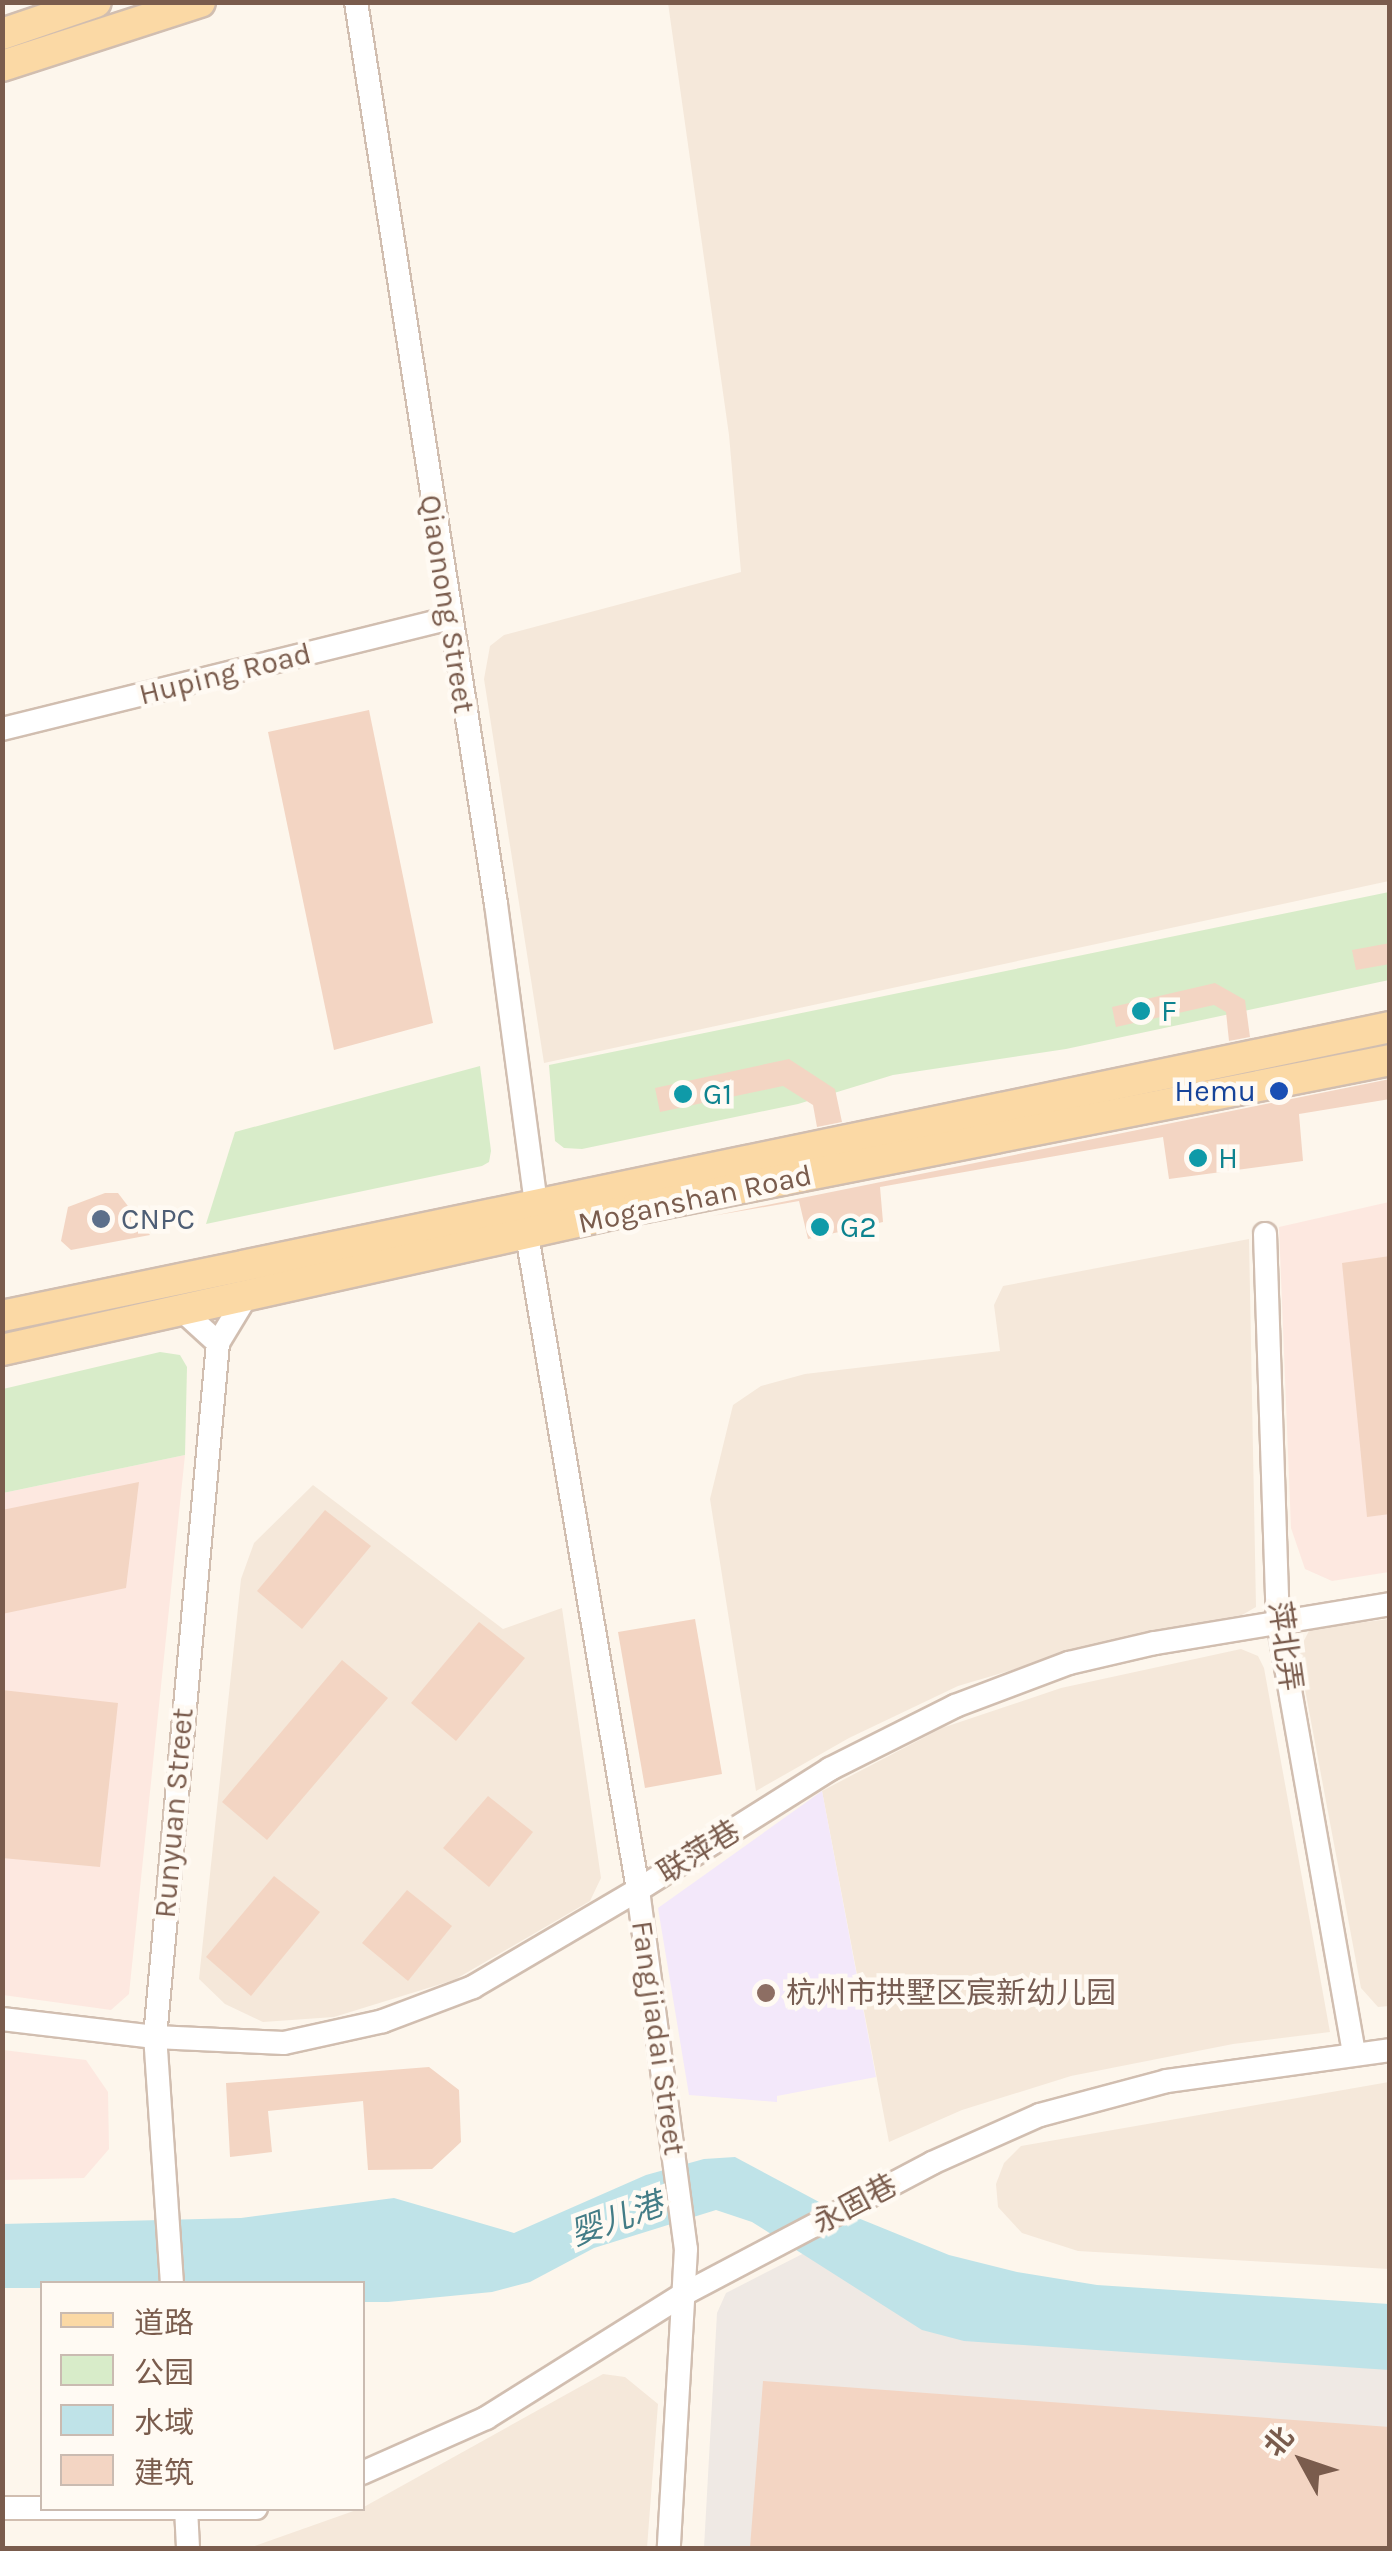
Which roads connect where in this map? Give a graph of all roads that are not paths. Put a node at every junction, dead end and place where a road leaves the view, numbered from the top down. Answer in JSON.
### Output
{"nodes":[{"id":1,"x":96,"y":2,"type":"edge"},
{"id":2,"x":200,"y":2,"type":"edge"},
{"id":3,"x":356,"y":2,"type":"edge"},
{"id":4,"x":2,"y":34,"type":"edge"},
{"id":5,"x":2,"y":66,"type":"edge"},
{"id":6,"x":448,"y":618,"type":"junction"},
{"id":7,"x":2,"y":729,"type":"edge"},
{"id":8,"x":1390,"y":1027,"type":"edge"},
{"id":9,"x":1390,"y":1060,"type":"edge"},
{"id":10,"x":536,"y":1205,"type":"junction"},
{"id":11,"x":1266,"y":1234,"type":"dead end"},
{"id":12,"x":527,"y":1236,"type":"junction"},
{"id":13,"x":244,"y":1300,"type":"junction"},
{"id":14,"x":184,"y":1312,"type":"junction"},
{"id":15,"x":2,"y":1316,"type":"edge"},
{"id":16,"x":218,"y":1343,"type":"junction"},
{"id":17,"x":2,"y":1350,"type":"edge"},
{"id":18,"x":1390,"y":1604,"type":"edge"},
{"id":19,"x":1278,"y":1622,"type":"junction"},
{"id":20,"x":638,"y":1890,"type":"junction"},
{"id":21,"x":2,"y":2018,"type":"edge"},
{"id":22,"x":155,"y":2037,"type":"junction"},
{"id":23,"x":1390,"y":2050,"type":"edge"},
{"id":24,"x":1354,"y":2054,"type":"junction"},
{"id":25,"x":172,"y":2281,"type":"edge"},
{"id":26,"x":684,"y":2294,"type":"junction"},
{"id":27,"x":365,"y":2472,"type":"edge"},
{"id":28,"x":2,"y":2508,"type":"edge"},
{"id":29,"x":40,"y":2508,"type":"edge"},
{"id":30,"x":186,"y":2511,"type":"edge"},
{"id":31,"x":188,"y":2548,"type":"edge"},
{"id":32,"x":669,"y":2548,"type":"edge"}],
"edges":[{"from":1,"to":4,"type":"main road"},
{"from":2,"to":5,"type":"main road"},
{"from":3,"to":6,"type":"street","name":"Qiaonong Street"},
{"from":6,"to":7,"type":"street","name":"Huping Road"},
{"from":6,"to":10,"type":"street","name":"Qiaonong Street"},
{"from":8,"to":10,"type":"main road","name":"Moganshan Road"},
{"from":9,"to":12,"type":"main road","name":"Moganshan Road"},
{"from":10,"to":15,"type":"main road","name":"Moganshan Road"},
{"from":11,"to":19,"type":"street","name":"萍北弄"},
{"from":12,"to":13,"type":"main road","name":"Moganshan Road"},
{"from":12,"to":20,"type":"street","name":"Fangjiadai Street"},
{"from":13,"to":14,"type":"main road","name":"Moganshan Road"},
{"from":13,"to":16,"type":"street","name":"Runyuan Street"},
{"from":14,"to":16,"type":"street"},
{"from":14,"to":17,"type":"main road","name":"Moganshan Road"},
{"from":16,"to":22,"type":"street","name":"Runyuan Street"},
{"from":18,"to":19,"type":"street","name":"联萍巷"},
{"from":19,"to":20,"type":"street","name":"联萍巷"},
{"from":19,"to":24,"type":"street","name":"萍北弄"},
{"from":20,"to":22,"type":"street","name":"联萍巷"},
{"from":20,"to":26,"type":"street","name":"Fangjiadai Street"},
{"from":21,"to":22,"type":"street","name":"联萍巷"},
{"from":22,"to":25,"type":"street","name":"Runyuan Street"},
{"from":23,"to":24,"type":"street","name":"永固巷"},
{"from":24,"to":26,"type":"street","name":"永固巷"},
{"from":26,"to":27,"type":"street","name":"永固巷"},
{"from":26,"to":32,"type":"street","name":"Fangjiadai Street"},
{"from":28,"to":29,"type":"street"},
{"from":30,"to":31,"type":"street"}]}
